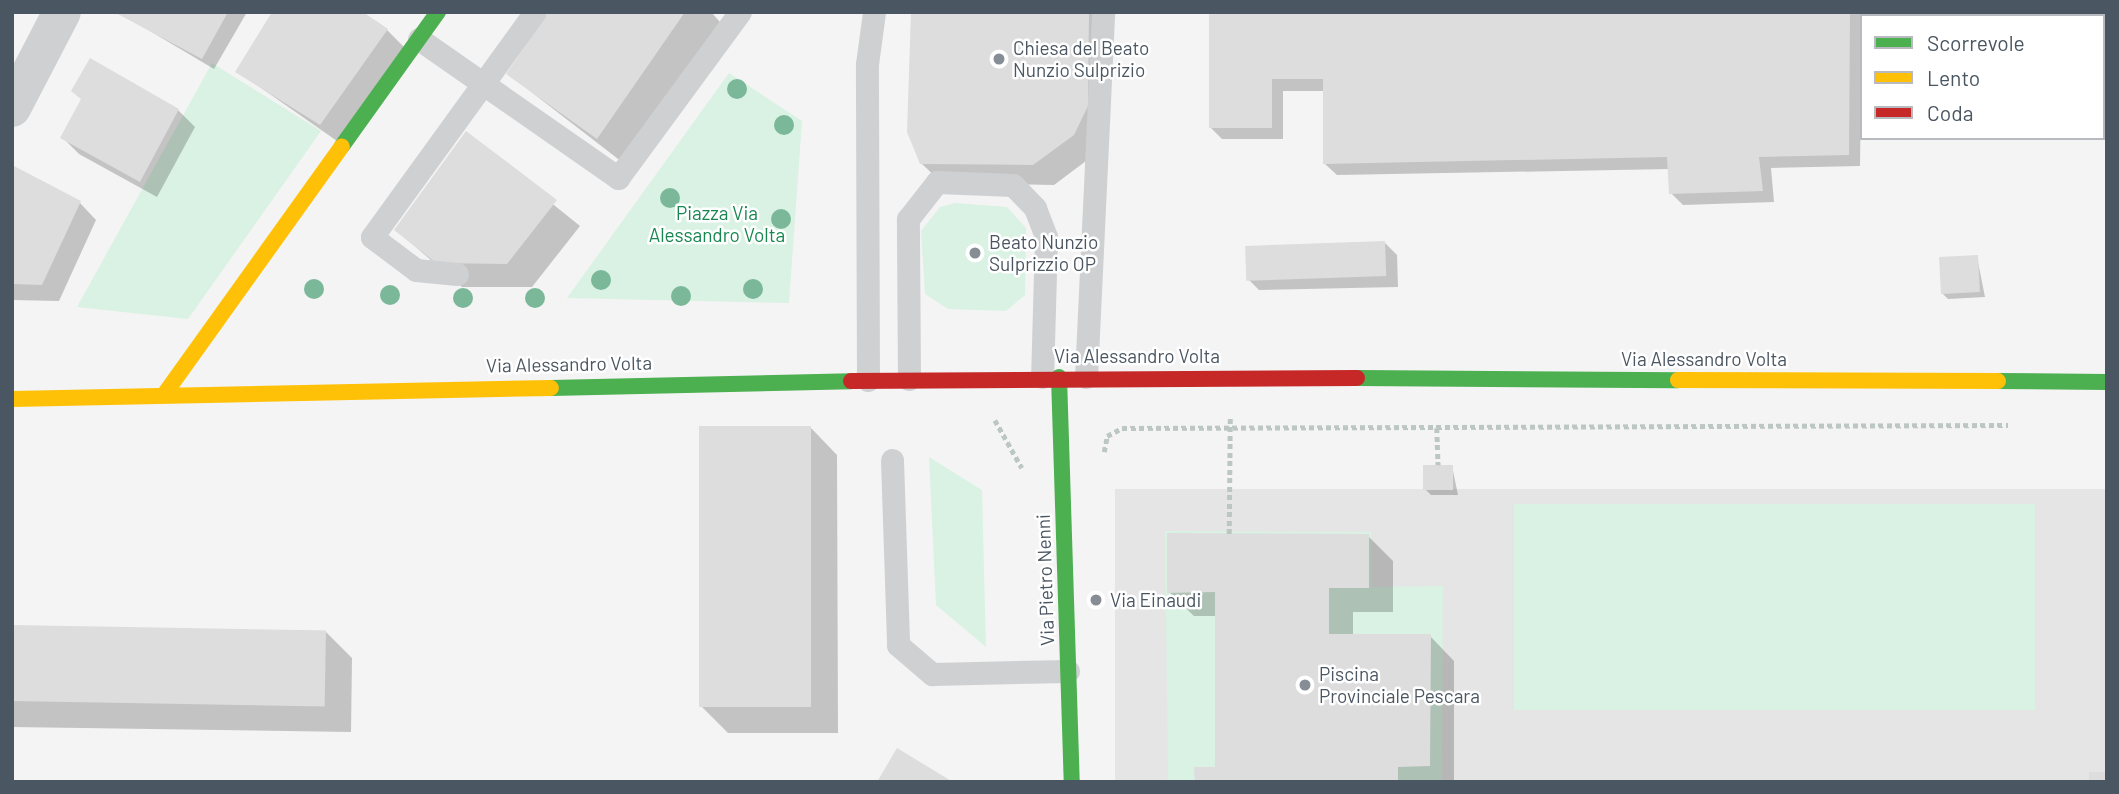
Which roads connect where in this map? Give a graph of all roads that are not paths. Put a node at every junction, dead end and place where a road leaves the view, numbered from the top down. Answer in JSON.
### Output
{"nodes":[{"id":1,"x":62,"y":12,"type":"edge"},
{"id":2,"x":438,"y":12,"type":"edge"},
{"id":3,"x":535,"y":12,"type":"edge"},
{"id":4,"x":740,"y":12,"type":"edge"},
{"id":5,"x":874,"y":12,"type":"edge"},
{"id":6,"x":1103,"y":12,"type":"edge"},
{"id":7,"x":419,"y":39,"type":"junction"},
{"id":8,"x":483,"y":85,"type":"junction"},
{"id":9,"x":12,"y":108,"type":"edge"},
{"id":10,"x":457,"y":274,"type":"dead end"},
{"id":11,"x":1050,"y":377,"type":"junction"},
{"id":12,"x":1086,"y":377,"type":"junction"},
{"id":13,"x":909,"y":379,"type":"junction"},
{"id":14,"x":868,"y":380,"type":"junction"},
{"id":15,"x":2107,"y":382,"type":"edge"},
{"id":16,"x":166,"y":392,"type":"junction"},
{"id":17,"x":12,"y":399,"type":"edge"},
{"id":18,"x":892,"y":460,"type":"dead end"},
{"id":19,"x":1068,"y":671,"type":"junction"},
{"id":20,"x":1072,"y":782,"type":"edge"}],
"edges":[{"from":1,"to":9,"type":"street"},
{"from":2,"to":7,"type":"street"},
{"from":3,"to":8,"type":"lane"},
{"from":4,"to":8,"type":"lane"},
{"from":5,"to":14,"type":"lane"},
{"from":6,"to":12,"type":"lane"},
{"from":7,"to":8,"type":"lane"},
{"from":7,"to":16,"type":"street"},
{"from":8,"to":10,"type":"lane"},
{"from":11,"to":12,"type":"street","name":"Via Alessandro Volta"},
{"from":11,"to":13,"type":"street","name":"Via Alessandro Volta"},
{"from":11,"to":13,"type":"lane"},
{"from":11,"to":19,"type":"street","name":"Via Pietro Nenni"},
{"from":12,"to":15,"type":"street","name":"Via Alessandro Volta"},
{"from":13,"to":14,"type":"street","name":"Via Alessandro Volta"},
{"from":14,"to":16,"type":"street","name":"Via Alessandro Volta"},
{"from":16,"to":17,"type":"street","name":"Via Alessandro Volta"},
{"from":18,"to":19,"type":"lane"},
{"from":19,"to":20,"type":"street","name":"Via Pietro Nenni"}]}
